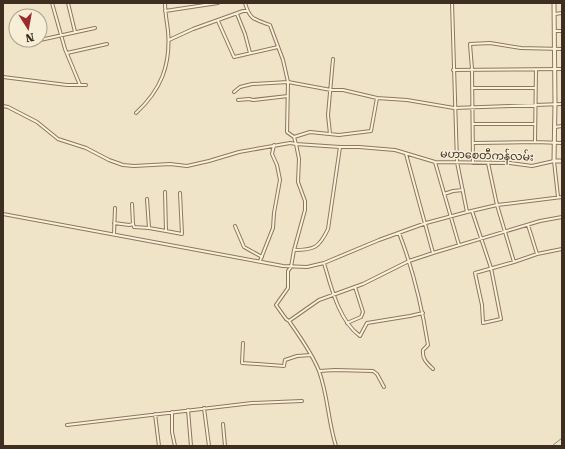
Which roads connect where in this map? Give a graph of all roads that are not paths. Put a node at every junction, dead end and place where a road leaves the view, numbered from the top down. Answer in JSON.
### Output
{"nodes":[{"id":1,"x":52,"y":3,"type":"edge"},
{"id":2,"x":68,"y":3,"type":"edge"},
{"id":3,"x":165,"y":3,"type":"edge"},
{"id":4,"x":218,"y":3,"type":"edge"},
{"id":5,"x":245,"y":3,"type":"edge"},
{"id":6,"x":452,"y":3,"type":"edge"},
{"id":7,"x":554,"y":3,"type":"edge"},
{"id":8,"x":165,"y":10,"type":"junction"},
{"id":9,"x":247,"y":11,"type":"junction"},
{"id":10,"x":562,"y":13,"type":"edge"},
{"id":11,"x":237,"y":14,"type":"junction"},
{"id":12,"x":555,"y":14,"type":"junction"},
{"id":13,"x":218,"y":21,"type":"junction"},
{"id":14,"x":95,"y":28,"type":"dead end"},
{"id":15,"x":555,"y":31,"type":"junction"},
{"id":16,"x":562,"y":31,"type":"edge"},
{"id":17,"x":75,"y":32,"type":"junction"},
{"id":18,"x":62,"y":36,"type":"junction"},
{"id":19,"x":48,"y":38,"type":"edge"},
{"id":20,"x":169,"y":40,"type":"junction"},
{"id":21,"x":106,"y":44,"type":"dead end"},
{"id":22,"x":278,"y":47,"type":"junction"},
{"id":23,"x":555,"y":48,"type":"junction"},
{"id":24,"x":562,"y":48,"type":"edge"},
{"id":25,"x":67,"y":53,"type":"junction"},
{"id":26,"x":250,"y":53,"type":"junction"},
{"id":27,"x":332,"y":59,"type":"dead end"},
{"id":28,"x":472,"y":69,"type":"junction"},
{"id":29,"x":536,"y":69,"type":"junction"},
{"id":30,"x":555,"y":69,"type":"junction"},
{"id":31,"x":562,"y":69,"type":"edge"},
{"id":32,"x":454,"y":70,"type":"junction"},
{"id":33,"x":3,"y":77,"type":"edge"},
{"id":34,"x":288,"y":82,"type":"junction"},
{"id":35,"x":80,"y":85,"type":"junction"},
{"id":36,"x":86,"y":85,"type":"dead end"},
{"id":37,"x":472,"y":88,"type":"junction"},
{"id":38,"x":535,"y":88,"type":"junction"},
{"id":39,"x":331,"y":90,"type":"junction"},
{"id":40,"x":234,"y":92,"type":"dead end"},
{"id":41,"x":288,"y":96,"type":"junction"},
{"id":42,"x":377,"y":98,"type":"junction"},
{"id":43,"x":238,"y":100,"type":"dead end"},
{"id":44,"x":535,"y":104,"type":"junction"},
{"id":45,"x":555,"y":104,"type":"junction"},
{"id":46,"x":562,"y":104,"type":"edge"},
{"id":47,"x":3,"y":106,"type":"edge"},
{"id":48,"x":472,"y":107,"type":"junction"},
{"id":49,"x":454,"y":108,"type":"junction"},
{"id":50,"x":136,"y":113,"type":"dead end"},
{"id":51,"x":473,"y":124,"type":"junction"},
{"id":52,"x":535,"y":124,"type":"junction"},
{"id":53,"x":562,"y":126,"type":"edge"},
{"id":54,"x":554,"y":127,"type":"junction"},
{"id":55,"x":330,"y":134,"type":"junction"},
{"id":56,"x":294,"y":137,"type":"junction"},
{"id":57,"x":535,"y":142,"type":"junction"},
{"id":58,"x":473,"y":143,"type":"junction"},
{"id":59,"x":554,"y":143,"type":"junction"},
{"id":60,"x":562,"y":143,"type":"edge"},
{"id":61,"x":296,"y":144,"type":"junction"},
{"id":62,"x":274,"y":146,"type":"junction"},
{"id":63,"x":340,"y":147,"type":"junction"},
{"id":64,"x":406,"y":153,"type":"junction"},
{"id":65,"x":554,"y":161,"type":"junction"},
{"id":66,"x":562,"y":161,"type":"edge"},
{"id":67,"x":435,"y":162,"type":"junction"},
{"id":68,"x":457,"y":162,"type":"junction"},
{"id":69,"x":473,"y":163,"type":"junction"},
{"id":70,"x":488,"y":163,"type":"junction"},
{"id":71,"x":463,"y":190,"type":"junction"},
{"id":72,"x":165,"y":192,"type":"dead end"},
{"id":73,"x":180,"y":192,"type":"dead end"},
{"id":74,"x":444,"y":194,"type":"junction"},
{"id":75,"x":558,"y":197,"type":"junction"},
{"id":76,"x":562,"y":197,"type":"edge"},
{"id":77,"x":147,"y":199,"type":"dead end"},
{"id":78,"x":132,"y":204,"type":"dead end"},
{"id":79,"x":497,"y":206,"type":"junction"},
{"id":80,"x":115,"y":208,"type":"dead end"},
{"id":81,"x":472,"y":211,"type":"junction"},
{"id":82,"x":467,"y":212,"type":"junction"},
{"id":83,"x":3,"y":214,"type":"edge"},
{"id":84,"x":562,"y":216,"type":"edge"},
{"id":85,"x":450,"y":217,"type":"junction"},
{"id":86,"x":114,"y":223,"type":"junction"},
{"id":87,"x":133,"y":224,"type":"junction"},
{"id":88,"x":426,"y":224,"type":"junction"},
{"id":89,"x":528,"y":225,"type":"junction"},
{"id":90,"x":236,"y":226,"type":"dead end"},
{"id":91,"x":149,"y":228,"type":"junction"},
{"id":92,"x":166,"y":231,"type":"junction"},
{"id":93,"x":506,"y":232,"type":"junction"},
{"id":94,"x":399,"y":233,"type":"junction"},
{"id":95,"x":114,"y":234,"type":"junction"},
{"id":96,"x":480,"y":238,"type":"junction"},
{"id":97,"x":459,"y":245,"type":"junction"},
{"id":98,"x":562,"y":249,"type":"edge"},
{"id":99,"x":294,"y":250,"type":"junction"},
{"id":100,"x":433,"y":253,"type":"junction"},
{"id":101,"x":537,"y":254,"type":"junction"},
{"id":102,"x":262,"y":257,"type":"junction"},
{"id":103,"x":409,"y":261,"type":"junction"},
{"id":104,"x":260,"y":262,"type":"junction"},
{"id":105,"x":514,"y":262,"type":"junction"},
{"id":106,"x":324,"y":263,"type":"junction"},
{"id":107,"x":291,"y":267,"type":"junction"},
{"id":108,"x":491,"y":268,"type":"junction"},
{"id":109,"x":355,"y":287,"type":"junction"},
{"id":110,"x":334,"y":295,"type":"junction"},
{"id":111,"x":423,"y":312,"type":"junction"},
{"id":112,"x":289,"y":321,"type":"junction"},
{"id":113,"x":347,"y":323,"type":"junction"},
{"id":114,"x":243,"y":343,"type":"dead end"},
{"id":115,"x":311,"y":355,"type":"junction"},
{"id":116,"x":433,"y":369,"type":"dead end"},
{"id":117,"x":319,"y":372,"type":"junction"},
{"id":118,"x":384,"y":388,"type":"dead end"},
{"id":119,"x":302,"y":401,"type":"dead end"},
{"id":120,"x":204,"y":408,"type":"junction"},
{"id":121,"x":188,"y":410,"type":"junction"},
{"id":122,"x":172,"y":412,"type":"junction"},
{"id":123,"x":155,"y":414,"type":"junction"},
{"id":124,"x":223,"y":424,"type":"dead end"},
{"id":125,"x":66,"y":425,"type":"dead end"},
{"id":126,"x":159,"y":446,"type":"edge"},
{"id":127,"x":175,"y":446,"type":"edge"},
{"id":128,"x":191,"y":446,"type":"edge"},
{"id":129,"x":209,"y":446,"type":"edge"},
{"id":130,"x":225,"y":446,"type":"edge"},
{"id":131,"x":336,"y":446,"type":"edge"}],
"edges":[{"from":1,"to":18,"type":"street"},
{"from":2,"to":17,"type":"street"},
{"from":3,"to":8,"type":"street"},
{"from":4,"to":8,"type":"street"},
{"from":5,"to":9,"type":"street"},
{"from":6,"to":32,"type":"street"},
{"from":7,"to":12,"type":"street"},
{"from":8,"to":20,"type":"street"},
{"from":9,"to":11,"type":"street"},
{"from":9,"to":22,"type":"street"},
{"from":10,"to":12,"type":"street"},
{"from":11,"to":13,"type":"street"},
{"from":11,"to":26,"type":"street"},
{"from":12,"to":15,"type":"street"},
{"from":13,"to":20,"type":"street"},
{"from":13,"to":26,"type":"street"},
{"from":14,"to":17,"type":"street"},
{"from":15,"to":16,"type":"street"},
{"from":15,"to":23,"type":"street"},
{"from":17,"to":18,"type":"street"},
{"from":18,"to":19,"type":"street"},
{"from":18,"to":25,"type":"street"},
{"from":20,"to":50,"type":"street"},
{"from":21,"to":25,"type":"street"},
{"from":22,"to":26,"type":"street"},
{"from":22,"to":34,"type":"street"},
{"from":23,"to":24,"type":"street"},
{"from":23,"to":28,"type":"street"},
{"from":23,"to":30,"type":"street"},
{"from":25,"to":35,"type":"street"},
{"from":27,"to":39,"type":"street"},
{"from":28,"to":29,"type":"street"},
{"from":28,"to":32,"type":"street"},
{"from":28,"to":37,"type":"street"},
{"from":29,"to":30,"type":"street"},
{"from":29,"to":38,"type":"street"},
{"from":30,"to":31,"type":"street"},
{"from":30,"to":45,"type":"street"},
{"from":32,"to":49,"type":"street"},
{"from":33,"to":35,"type":"street"},
{"from":34,"to":39,"type":"street"},
{"from":34,"to":40,"type":"street"},
{"from":34,"to":41,"type":"street"},
{"from":35,"to":36,"type":"street"},
{"from":37,"to":38,"type":"street"},
{"from":37,"to":48,"type":"street"},
{"from":38,"to":44,"type":"street"},
{"from":39,"to":42,"type":"street"},
{"from":39,"to":55,"type":"street"},
{"from":41,"to":43,"type":"street"},
{"from":41,"to":56,"type":"street"},
{"from":42,"to":49,"type":"street"},
{"from":42,"to":55,"type":"street"},
{"from":44,"to":45,"type":"street"},
{"from":44,"to":48,"type":"street"},
{"from":44,"to":52,"type":"street"},
{"from":45,"to":46,"type":"street"},
{"from":45,"to":54,"type":"street"},
{"from":47,"to":62,"type":"street","name":"မဟာစေတီကန်လမ်း"},
{"from":48,"to":49,"type":"street"},
{"from":48,"to":51,"type":"street"},
{"from":49,"to":68,"type":"street"},
{"from":51,"to":52,"type":"street"},
{"from":51,"to":58,"type":"street"},
{"from":52,"to":57,"type":"street"},
{"from":53,"to":54,"type":"street"},
{"from":54,"to":59,"type":"street"},
{"from":55,"to":56,"type":"street"},
{"from":56,"to":61,"type":"street"},
{"from":57,"to":58,"type":"street"},
{"from":57,"to":59,"type":"street"},
{"from":58,"to":69,"type":"street"},
{"from":59,"to":60,"type":"street"},
{"from":59,"to":65,"type":"street"},
{"from":61,"to":62,"type":"street","name":"မဟာစေတီကန်လမ်း"},
{"from":61,"to":63,"type":"street","name":"မဟာစေတီကန်လမ်း"},
{"from":61,"to":99,"type":"street"},
{"from":62,"to":102,"type":"street"},
{"from":63,"to":64,"type":"street","name":"မဟာစေတီကန်လမ်း"},
{"from":63,"to":99,"type":"street"},
{"from":64,"to":67,"type":"street","name":"မဟာစေတီကန်လမ်း"},
{"from":64,"to":88,"type":"street"},
{"from":65,"to":66,"type":"street"},
{"from":65,"to":70,"type":"street","name":"မဟာစေတီကန်လမ်း"},
{"from":65,"to":75,"type":"street"},
{"from":67,"to":68,"type":"street","name":"မဟာစေတီကန်လမ်း"},
{"from":67,"to":74,"type":"street"},
{"from":68,"to":69,"type":"street","name":"မဟာစေတီကန်လမ်း"},
{"from":68,"to":71,"type":"street"},
{"from":69,"to":70,"type":"street","name":"မဟာစေတီကန်လမ်း"},
{"from":70,"to":79,"type":"street"},
{"from":71,"to":74,"type":"street"},
{"from":71,"to":82,"type":"street"},
{"from":72,"to":92,"type":"street"},
{"from":73,"to":92,"type":"street"},
{"from":74,"to":85,"type":"street"},
{"from":75,"to":76,"type":"street"},
{"from":75,"to":79,"type":"street"},
{"from":77,"to":91,"type":"street"},
{"from":78,"to":87,"type":"street"},
{"from":79,"to":81,"type":"street"},
{"from":79,"to":93,"type":"street"},
{"from":80,"to":86,"type":"street"},
{"from":81,"to":82,"type":"street"},
{"from":81,"to":96,"type":"street"},
{"from":82,"to":85,"type":"street"},
{"from":83,"to":95,"type":"street"},
{"from":84,"to":89,"type":"street"},
{"from":85,"to":88,"type":"street"},
{"from":85,"to":97,"type":"street"},
{"from":86,"to":87,"type":"street"},
{"from":86,"to":95,"type":"street"},
{"from":87,"to":91,"type":"street"},
{"from":88,"to":94,"type":"street"},
{"from":88,"to":100,"type":"street"},
{"from":89,"to":93,"type":"street"},
{"from":89,"to":101,"type":"street"},
{"from":90,"to":102,"type":"street"},
{"from":91,"to":92,"type":"street"},
{"from":93,"to":96,"type":"street"},
{"from":93,"to":105,"type":"street"},
{"from":94,"to":103,"type":"street"},
{"from":94,"to":106,"type":"street"},
{"from":95,"to":104,"type":"street"},
{"from":96,"to":97,"type":"street"},
{"from":96,"to":108,"type":"street"},
{"from":97,"to":100,"type":"street"},
{"from":98,"to":101,"type":"street"},
{"from":99,"to":107,"type":"street"},
{"from":100,"to":103,"type":"street"},
{"from":101,"to":105,"type":"street"},
{"from":102,"to":104,"type":"street"},
{"from":103,"to":109,"type":"street"},
{"from":103,"to":111,"type":"street"},
{"from":104,"to":107,"type":"street"},
{"from":105,"to":108,"type":"street"},
{"from":106,"to":107,"type":"street"},
{"from":106,"to":110,"type":"street"},
{"from":107,"to":112,"type":"street"},
{"from":108,"to":108,"type":"street"},
{"from":109,"to":110,"type":"street"},
{"from":109,"to":113,"type":"street"},
{"from":110,"to":112,"type":"street"},
{"from":110,"to":113,"type":"street"},
{"from":111,"to":113,"type":"street"},
{"from":111,"to":116,"type":"street"},
{"from":112,"to":115,"type":"street"},
{"from":114,"to":115,"type":"street"},
{"from":115,"to":117,"type":"street"},
{"from":117,"to":118,"type":"street"},
{"from":117,"to":131,"type":"street"},
{"from":119,"to":120,"type":"street"},
{"from":120,"to":121,"type":"street"},
{"from":120,"to":129,"type":"street"},
{"from":121,"to":122,"type":"street"},
{"from":121,"to":128,"type":"street"},
{"from":122,"to":123,"type":"street"},
{"from":122,"to":127,"type":"street"},
{"from":123,"to":125,"type":"street"},
{"from":123,"to":126,"type":"street"},
{"from":124,"to":130,"type":"street"}]}
